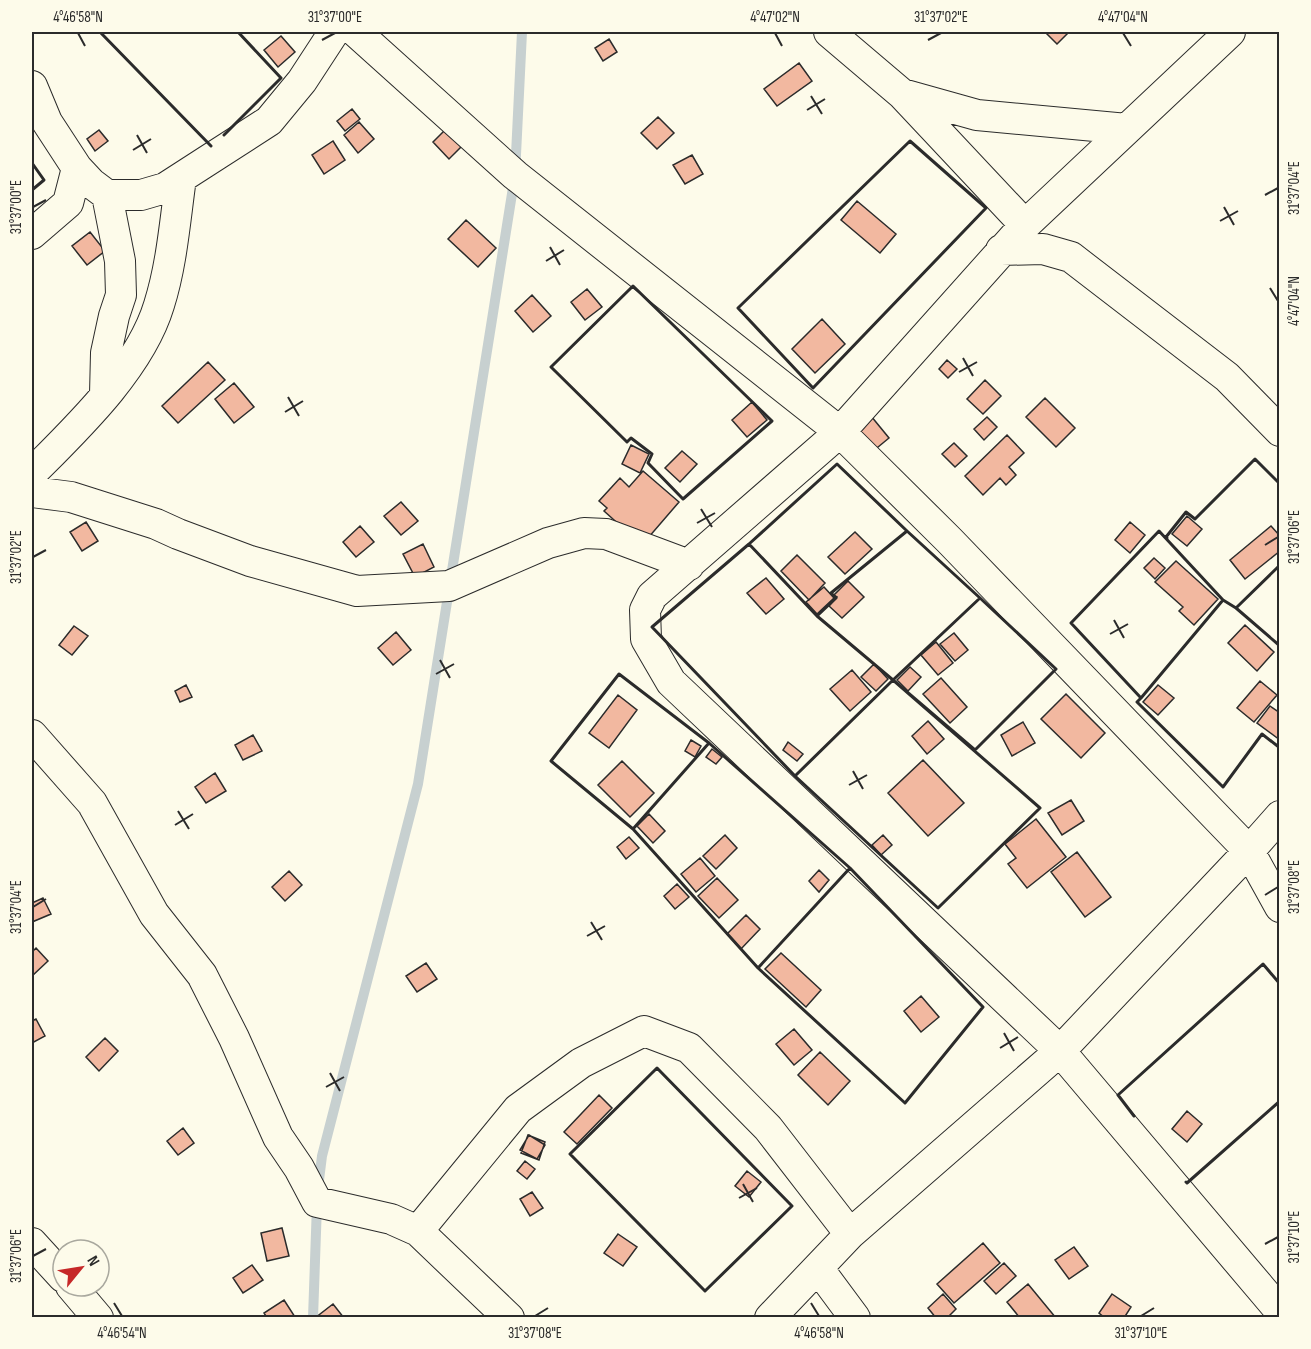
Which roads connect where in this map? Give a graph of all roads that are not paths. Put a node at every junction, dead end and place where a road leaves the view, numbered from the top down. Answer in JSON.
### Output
{"nodes":[{"id":1,"x":334,"y":32,"type":"edge"},
{"id":2,"x":356,"y":32,"type":"edge"},
{"id":3,"x":829,"y":32,"type":"edge"},
{"id":4,"x":1230,"y":32,"type":"edge"},
{"id":5,"x":32,"y":86,"type":"edge"},
{"id":6,"x":902,"y":94,"type":"junction"},
{"id":7,"x":1127,"y":129,"type":"junction"},
{"id":8,"x":77,"y":168,"type":"junction"},
{"id":9,"x":181,"y":178,"type":"junction"},
{"id":10,"x":107,"y":195,"type":"junction"},
{"id":11,"x":1025,"y":225,"type":"junction"},
{"id":12,"x":32,"y":234,"type":"edge"},
{"id":13,"x":1001,"y":250,"type":"junction"},
{"id":14,"x":105,"y":394,"type":"junction"},
{"id":15,"x":1280,"y":431,"type":"edge"},
{"id":16,"x":840,"y":432,"type":"junction"},
{"id":17,"x":32,"y":473,"type":"edge"},
{"id":18,"x":32,"y":492,"type":"edge"},
{"id":19,"x":689,"y":565,"type":"junction"},
{"id":20,"x":32,"y":735,"type":"edge"},
{"id":21,"x":1280,"y":816,"type":"edge"},
{"id":22,"x":1250,"y":851,"type":"junction"},
{"id":23,"x":1280,"y":907,"type":"edge"},
{"id":24,"x":1060,"y":1051,"type":"junction"},
{"id":25,"x":418,"y":1231,"type":"junction"},
{"id":26,"x":850,"y":1234,"type":"junction"},
{"id":27,"x":32,"y":1244,"type":"edge"},
{"id":28,"x":51,"y":1264,"type":"edge"},
{"id":29,"x":818,"y":1268,"type":"junction"},
{"id":30,"x":81,"y":1298,"type":"edge"},
{"id":31,"x":1280,"y":1311,"type":"edge"},
{"id":32,"x":98,"y":1317,"type":"edge"},
{"id":33,"x":509,"y":1317,"type":"edge"},
{"id":34,"x":770,"y":1317,"type":"edge"},
{"id":35,"x":855,"y":1317,"type":"edge"}],
"edges":[{"from":1,"to":9,"type":"street"},
{"from":2,"to":16,"type":"street"},
{"from":3,"to":6,"type":"street"},
{"from":4,"to":7,"type":"street"},
{"from":5,"to":8,"type":"street"},
{"from":6,"to":7,"type":"street"},
{"from":6,"to":11,"type":"street"},
{"from":7,"to":11,"type":"street"},
{"from":8,"to":10,"type":"street"},
{"from":8,"to":12,"type":"street"},
{"from":9,"to":10,"type":"street"},
{"from":9,"to":14,"type":"street"},
{"from":10,"to":14,"type":"street"},
{"from":11,"to":13,"type":"street"},
{"from":13,"to":15,"type":"street"},
{"from":13,"to":16,"type":"street"},
{"from":14,"to":17,"type":"street"},
{"from":16,"to":19,"type":"street"},
{"from":16,"to":22,"type":"street"},
{"from":18,"to":19,"type":"street"},
{"from":19,"to":24,"type":"street"},
{"from":20,"to":25,"type":"street"},
{"from":21,"to":22,"type":"street"},
{"from":22,"to":23,"type":"street"},
{"from":22,"to":24,"type":"street"},
{"from":24,"to":26,"type":"street"},
{"from":24,"to":31,"type":"street"},
{"from":25,"to":26,"type":"street"},
{"from":25,"to":33,"type":"street"},
{"from":26,"to":29,"type":"street"},
{"from":27,"to":28,"type":"street"},
{"from":29,"to":34,"type":"street"},
{"from":29,"to":35,"type":"street"},
{"from":30,"to":32,"type":"street"}]}
